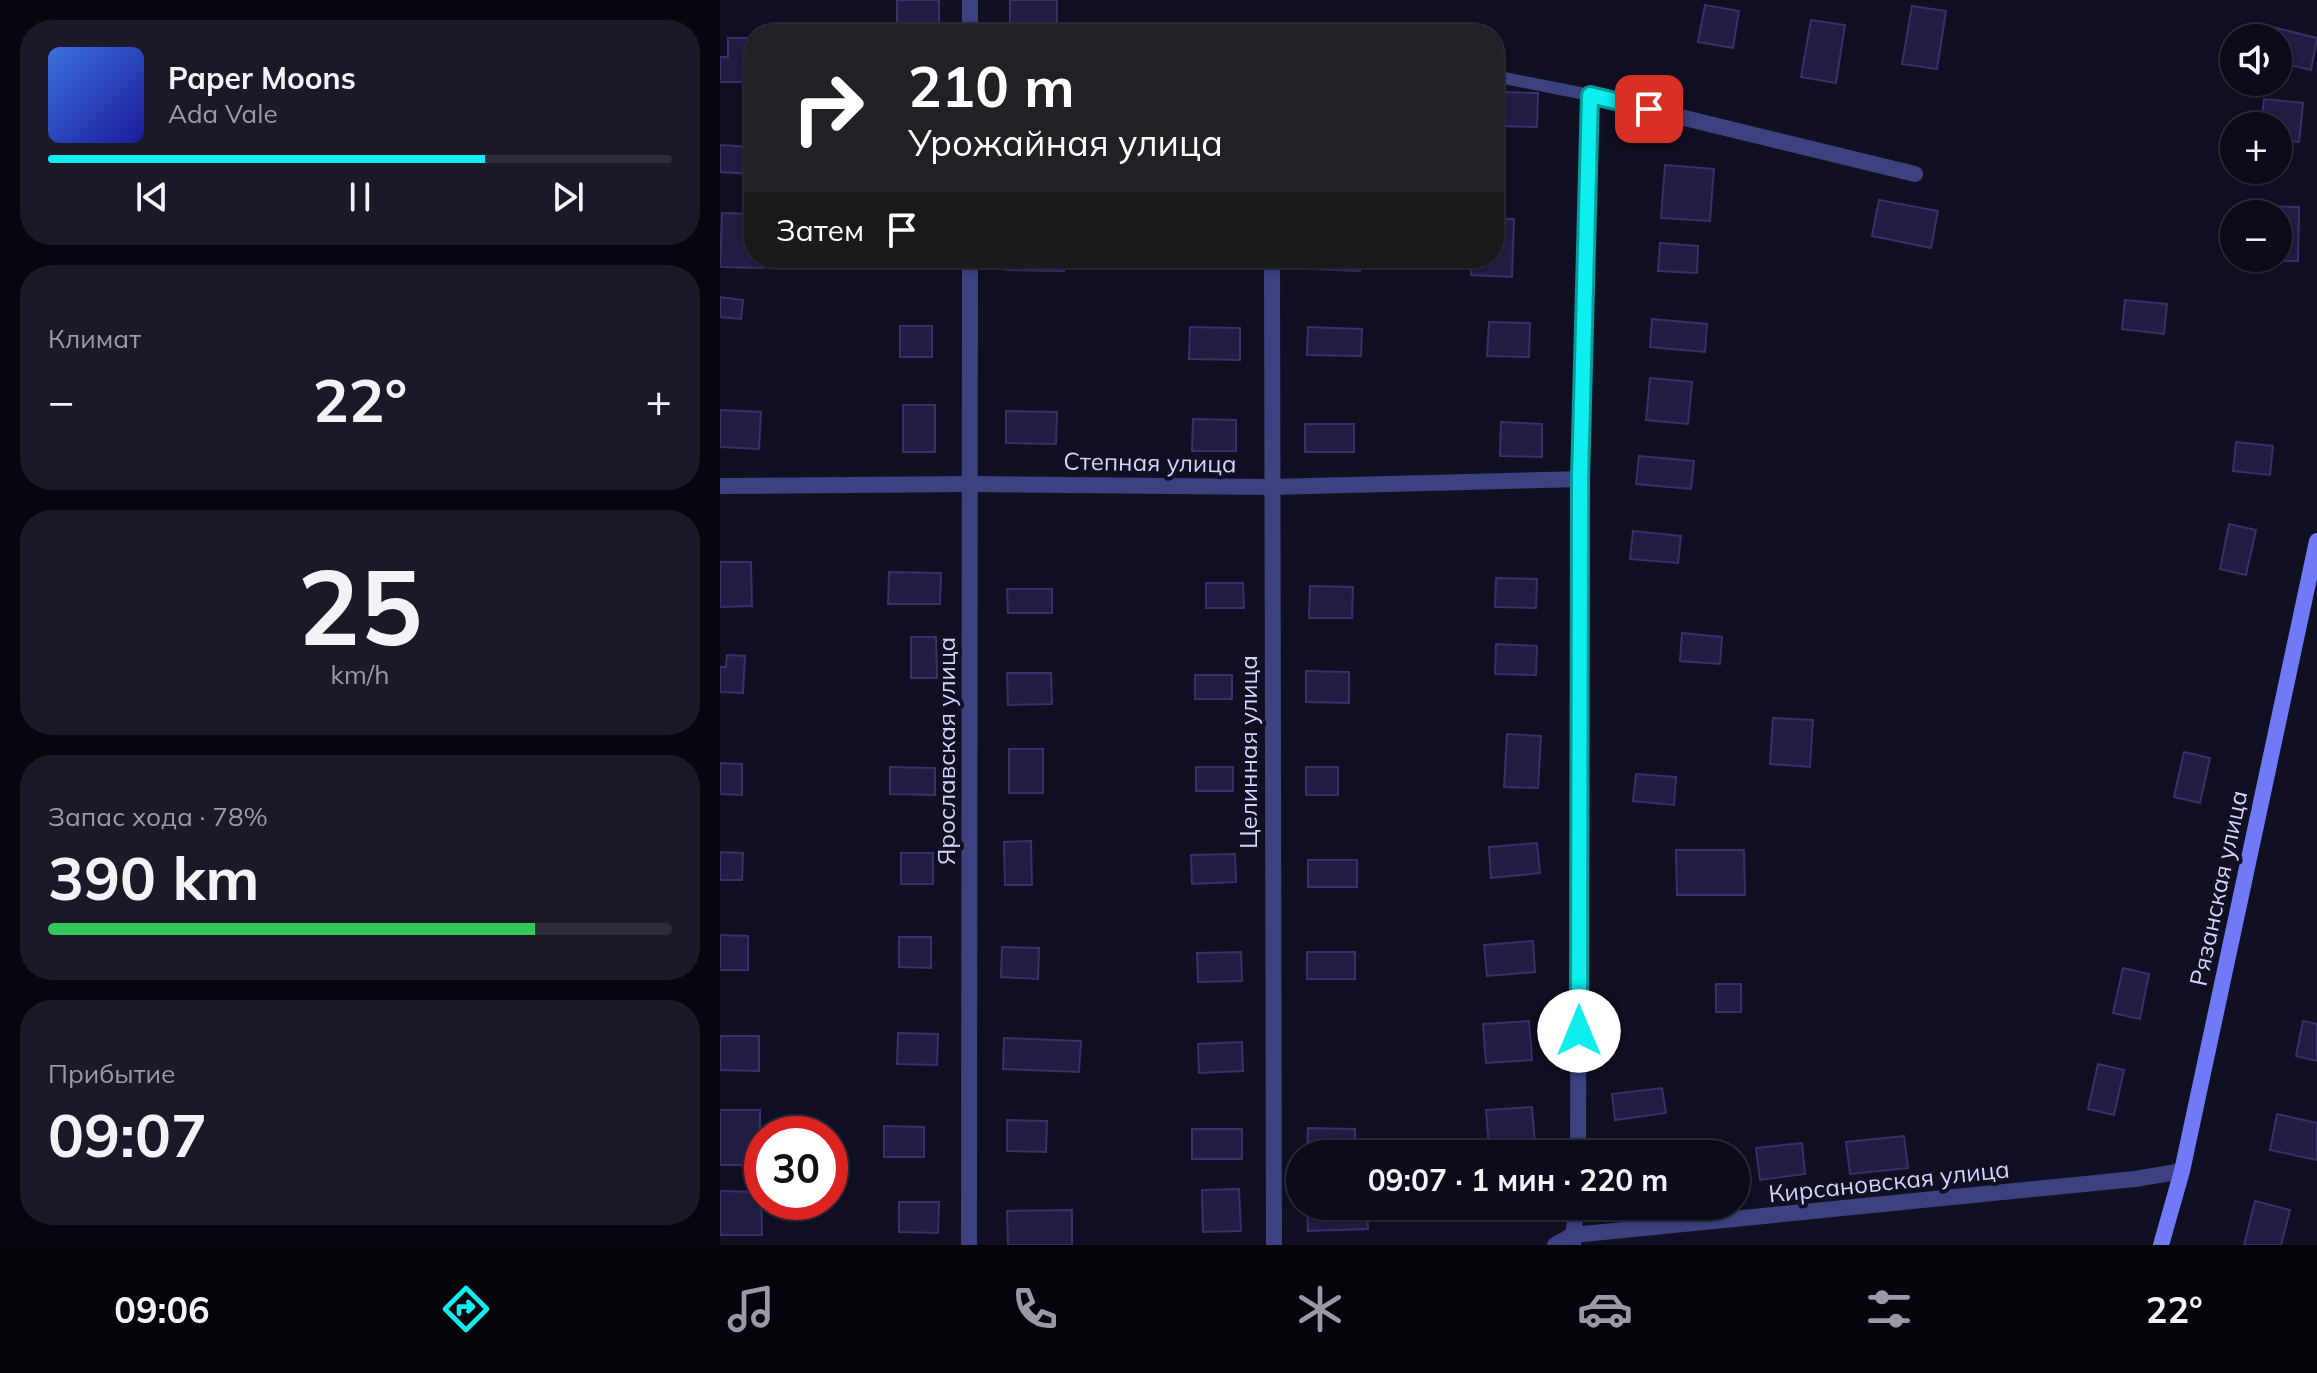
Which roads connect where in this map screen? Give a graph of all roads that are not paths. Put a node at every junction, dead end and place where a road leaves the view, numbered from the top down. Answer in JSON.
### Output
{"nodes":[{"id":1,"x":970,"y":0,"type":"edge"},
{"id":2,"x":970,"y":24,"type":"edge"},
{"id":3,"x":1504,"y":78,"type":"edge"},
{"id":4,"x":1590,"y":95,"type":"junction"},
{"id":5,"x":1915,"y":174,"type":"dead end"},
{"id":6,"x":970,"y":268,"type":"edge"},
{"id":7,"x":1272,"y":268,"type":"edge"},
{"id":8,"x":1580,"y":479,"type":"junction"},
{"id":9,"x":970,"y":484,"type":"junction"},
{"id":10,"x":720,"y":486,"type":"edge"},
{"id":11,"x":1270,"y":487,"type":"junction"},
{"id":12,"x":2317,"y":541,"type":"edge"},
{"id":13,"x":1578,"y":1140,"type":"edge"},
{"id":14,"x":2182,"y":1171,"type":"junction"},
{"id":15,"x":1575,"y":1220,"type":"edge"},
{"id":16,"x":1573,"y":1240,"type":"edge"},
{"id":17,"x":969,"y":1245,"type":"edge"},
{"id":18,"x":1274,"y":1245,"type":"edge"},
{"id":19,"x":1555,"y":1245,"type":"edge"},
{"id":20,"x":2161,"y":1245,"type":"edge"}],
"edges":[{"from":1,"to":2,"type":"street"},
{"from":3,"to":4,"type":"lane"},
{"from":4,"to":5,"type":"street"},
{"from":4,"to":8,"type":"street"},
{"from":6,"to":9,"type":"street","name":"Ярославская улица"},
{"from":7,"to":11,"type":"street","name":"Целинная улица"},
{"from":8,"to":11,"type":"street","name":"Степная улица"},
{"from":8,"to":13,"type":"street"},
{"from":9,"to":10,"type":"street","name":"Степная улица"},
{"from":9,"to":11,"type":"street","name":"Степная улица"},
{"from":9,"to":17,"type":"street","name":"Ярославская улица"},
{"from":11,"to":18,"type":"street","name":"Целинная улица"},
{"from":12,"to":14,"type":"main road","name":"Рязанская улица"},
{"from":14,"to":16,"type":"street","name":"Кирсановская улица"},
{"from":14,"to":20,"type":"main road","name":"Рязанская улица"},
{"from":15,"to":16,"type":"street"},
{"from":16,"to":19,"type":"street","name":"Кирсановская улица"}]}
